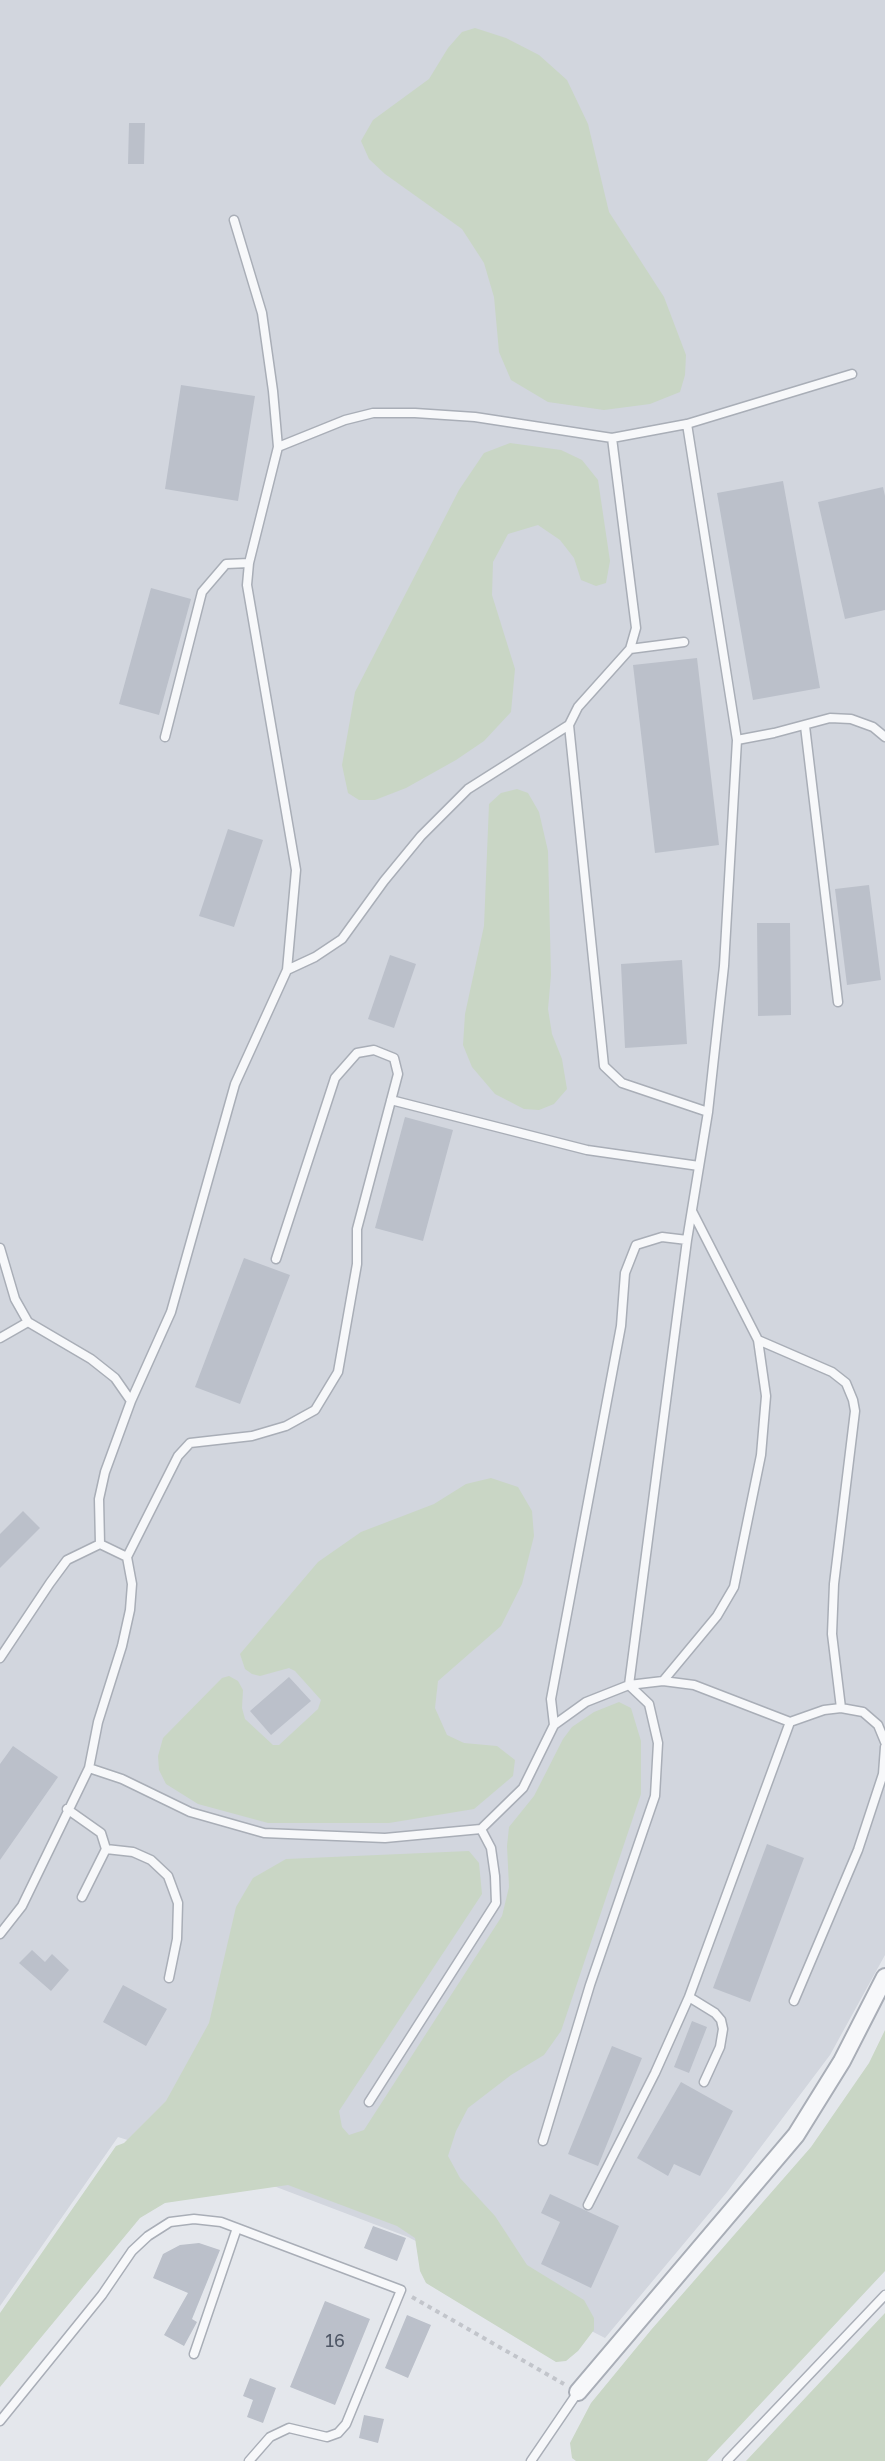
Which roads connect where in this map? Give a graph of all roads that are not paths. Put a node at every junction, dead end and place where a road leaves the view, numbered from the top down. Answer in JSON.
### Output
{"nodes":[{"id":1,"x":234,"y":220,"type":"dead end"},
{"id":2,"x":852,"y":374,"type":"dead end"},
{"id":3,"x":687,"y":424,"type":"junction"},
{"id":4,"x":612,"y":438,"type":"junction"},
{"id":5,"x":278,"y":447,"type":"junction"},
{"id":6,"x":249,"y":563,"type":"junction"},
{"id":7,"x":684,"y":642,"type":"dead end"},
{"id":8,"x":630,"y":650,"type":"junction"},
{"id":9,"x":569,"y":725,"type":"junction"},
{"id":10,"x":805,"y":726,"type":"junction"},
{"id":11,"x":165,"y":737,"type":"dead end"},
{"id":12,"x":885,"y":737,"type":"edge"},
{"id":13,"x":737,"y":740,"type":"junction"},
{"id":14,"x":287,"y":970,"type":"junction"},
{"id":15,"x":838,"y":1002,"type":"dead end"},
{"id":16,"x":391,"y":1100,"type":"junction"},
{"id":17,"x":708,"y":1112,"type":"junction"},
{"id":18,"x":699,"y":1166,"type":"junction"},
{"id":19,"x":692,"y":1210,"type":"junction"},
{"id":20,"x":687,"y":1240,"type":"junction"},
{"id":21,"x":0,"y":1248,"type":"edge"},
{"id":22,"x":276,"y":1259,"type":"dead end"},
{"id":23,"x":28,"y":1322,"type":"junction"},
{"id":24,"x":0,"y":1338,"type":"edge"},
{"id":25,"x":758,"y":1340,"type":"junction"},
{"id":26,"x":131,"y":1401,"type":"junction"},
{"id":27,"x":100,"y":1545,"type":"junction"},
{"id":28,"x":127,"y":1557,"type":"junction"},
{"id":29,"x":0,"y":1658,"type":"edge"},
{"id":30,"x":663,"y":1681,"type":"junction"},
{"id":31,"x":629,"y":1685,"type":"junction"},
{"id":32,"x":841,"y":1708,"type":"junction"},
{"id":33,"x":790,"y":1722,"type":"junction"},
{"id":34,"x":554,"y":1725,"type":"junction"},
{"id":35,"x":885,"y":1742,"type":"edge"},
{"id":36,"x":885,"y":1747,"type":"edge"},
{"id":37,"x":88,"y":1768,"type":"junction"},
{"id":38,"x":67,"y":1809,"type":"junction"},
{"id":39,"x":481,"y":1829,"type":"junction"},
{"id":40,"x":106,"y":1849,"type":"junction"},
{"id":41,"x":82,"y":1897,"type":"dead end"},
{"id":42,"x":0,"y":1934,"type":"edge"},
{"id":43,"x":885,"y":1977,"type":"edge"},
{"id":44,"x":169,"y":1978,"type":"dead end"},
{"id":45,"x":689,"y":1997,"type":"junction"},
{"id":46,"x":794,"y":2001,"type":"dead end"},
{"id":47,"x":704,"y":2082,"type":"dead end"},
{"id":48,"x":369,"y":2102,"type":"dead end"},
{"id":49,"x":543,"y":2141,"type":"dead end"},
{"id":50,"x":588,"y":2205,"type":"dead end"},
{"id":51,"x":237,"y":2228,"type":"junction"},
{"id":52,"x":885,"y":2295,"type":"edge"},
{"id":53,"x":194,"y":2354,"type":"dead end"},
{"id":54,"x":578,"y":2392,"type":"joint"},
{"id":55,"x":0,"y":2421,"type":"edge"},
{"id":56,"x":535,"y":2460,"type":"edge"},
{"id":57,"x":249,"y":2461,"type":"edge"},
{"id":58,"x":727,"y":2461,"type":"edge"}],
"edges":[{"from":1,"to":5,"type":"lane"},
{"from":2,"to":3,"type":"lane"},
{"from":3,"to":4,"type":"lane"},
{"from":3,"to":13,"type":"lane"},
{"from":4,"to":5,"type":"lane"},
{"from":4,"to":8,"type":"lane"},
{"from":5,"to":6,"type":"lane"},
{"from":6,"to":11,"type":"lane"},
{"from":6,"to":14,"type":"lane"},
{"from":7,"to":8,"type":"lane"},
{"from":8,"to":9,"type":"lane"},
{"from":9,"to":14,"type":"lane"},
{"from":9,"to":17,"type":"lane"},
{"from":10,"to":12,"type":"lane"},
{"from":10,"to":13,"type":"lane"},
{"from":10,"to":15,"type":"lane"},
{"from":13,"to":17,"type":"lane"},
{"from":14,"to":26,"type":"lane"},
{"from":16,"to":18,"type":"lane"},
{"from":16,"to":22,"type":"lane"},
{"from":16,"to":28,"type":"lane"},
{"from":17,"to":18,"type":"lane"},
{"from":18,"to":19,"type":"lane"},
{"from":19,"to":20,"type":"lane"},
{"from":19,"to":25,"type":"lane"},
{"from":20,"to":31,"type":"lane"},
{"from":20,"to":34,"type":"lane"},
{"from":21,"to":23,"type":"lane"},
{"from":23,"to":24,"type":"lane"},
{"from":23,"to":26,"type":"lane"},
{"from":25,"to":30,"type":"lane"},
{"from":25,"to":32,"type":"lane"},
{"from":26,"to":27,"type":"lane"},
{"from":27,"to":28,"type":"lane"},
{"from":27,"to":29,"type":"lane"},
{"from":28,"to":37,"type":"lane"},
{"from":30,"to":31,"type":"lane"},
{"from":30,"to":33,"type":"lane"},
{"from":31,"to":34,"type":"lane"},
{"from":31,"to":49,"type":"lane"},
{"from":32,"to":33,"type":"lane"},
{"from":32,"to":35,"type":"lane"},
{"from":33,"to":45,"type":"lane"},
{"from":34,"to":39,"type":"lane"},
{"from":36,"to":46,"type":"lane"},
{"from":37,"to":38,"type":"lane"},
{"from":37,"to":39,"type":"lane"},
{"from":38,"to":40,"type":"lane"},
{"from":38,"to":42,"type":"lane"},
{"from":39,"to":48,"type":"lane"},
{"from":40,"to":41,"type":"lane"},
{"from":40,"to":44,"type":"lane"},
{"from":43,"to":54,"type":"street"},
{"from":45,"to":47,"type":"lane"},
{"from":45,"to":50,"type":"lane"},
{"from":51,"to":53,"type":"lane"},
{"from":51,"to":55,"type":"lane"},
{"from":51,"to":57,"type":"lane"},
{"from":52,"to":58,"type":"lane"},
{"from":54,"to":56,"type":"lane"}]}
